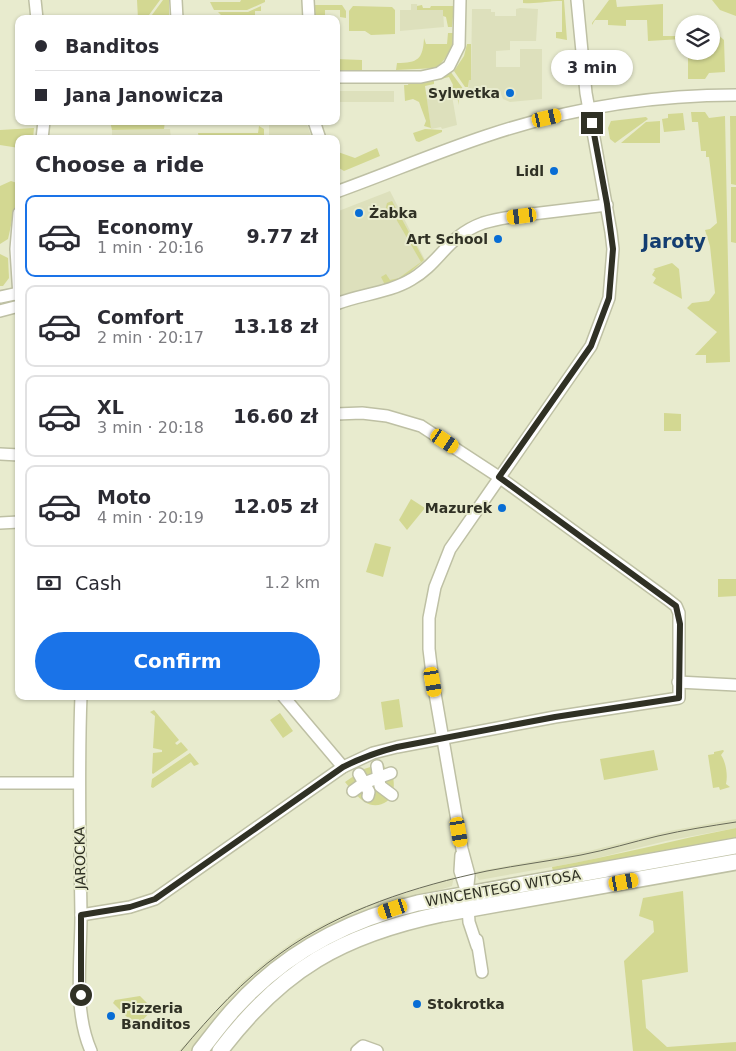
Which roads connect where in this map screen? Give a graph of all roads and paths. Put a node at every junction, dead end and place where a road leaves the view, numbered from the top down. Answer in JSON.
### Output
{"nodes":[{"id":1,"x":35,"y":0,"type":"edge"},
{"id":2,"x":176,"y":0,"type":"edge"},
{"id":3,"x":308,"y":0,"type":"edge"},
{"id":4,"x":460,"y":0,"type":"edge"},
{"id":5,"x":577,"y":0,"type":"edge"},
{"id":6,"x":37,"y":15,"type":"edge"},
{"id":7,"x":177,"y":15,"type":"edge"},
{"id":8,"x":309,"y":15,"type":"edge"},
{"id":9,"x":340,"y":77,"type":"edge"},
{"id":10,"x":736,"y":95,"type":"edge"},
{"id":11,"x":589,"y":110,"type":"junction"},
{"id":12,"x":340,"y":186,"type":"edge"},
{"id":13,"x":607,"y":204,"type":"junction"},
{"id":14,"x":15,"y":294,"type":"edge"},
{"id":15,"x":0,"y":297,"type":"edge"},
{"id":16,"x":340,"y":303,"type":"edge"},
{"id":17,"x":15,"y":307,"type":"edge"},
{"id":18,"x":0,"y":310,"type":"edge"},
{"id":19,"x":340,"y":414,"type":"edge"},
{"id":20,"x":0,"y":454,"type":"edge"},
{"id":21,"x":15,"y":455,"type":"edge"},
{"id":22,"x":499,"y":477,"type":"junction"},
{"id":23,"x":15,"y":522,"type":"edge"},
{"id":24,"x":0,"y":523,"type":"edge"},
{"id":25,"x":678,"y":682,"type":"junction"},
{"id":26,"x":736,"y":685,"type":"edge"},
{"id":27,"x":80,"y":700,"type":"edge"},
{"id":28,"x":286,"y":700,"type":"edge"},
{"id":29,"x":443,"y":739,"type":"junction"},
{"id":30,"x":343,"y":767,"type":"junction"},
{"id":31,"x":391,"y":772,"type":"dead end"},
{"id":32,"x":379,"y":776,"type":"junction"},
{"id":33,"x":0,"y":783,"type":"edge"},
{"id":34,"x":78,"y":783,"type":"junction"},
{"id":35,"x":353,"y":791,"type":"dead end"},
{"id":36,"x":392,"y":795,"type":"dead end"},
{"id":37,"x":736,"y":846,"type":"edge"},
{"id":38,"x":736,"y":862,"type":"edge"},
{"id":39,"x":468,"y":902,"type":"junction"},
{"id":40,"x":81,"y":915,"type":"junction"},
{"id":41,"x":482,"y":972,"type":"dead end"},
{"id":42,"x":91,"y":1051,"type":"edge"},
{"id":43,"x":200,"y":1051,"type":"edge"},
{"id":44,"x":220,"y":1051,"type":"edge"},
{"id":45,"x":357,"y":1051,"type":"edge"},
{"id":46,"x":377,"y":1051,"type":"edge"}],
"edges":[{"from":1,"to":6,"type":"street"},
{"from":2,"to":7,"type":"street"},
{"from":3,"to":8,"type":"street"},
{"from":4,"to":9,"type":"street"},
{"from":5,"to":11,"type":"street"},
{"from":10,"to":11,"type":"street"},
{"from":11,"to":12,"type":"street"},
{"from":11,"to":13,"type":"street"},
{"from":13,"to":16,"type":"street"},
{"from":13,"to":22,"type":"street"},
{"from":14,"to":15,"type":"street"},
{"from":17,"to":18,"type":"street"},
{"from":19,"to":22,"type":"street"},
{"from":20,"to":21,"type":"street"},
{"from":22,"to":25,"type":"street"},
{"from":22,"to":29,"type":"street"},
{"from":23,"to":24,"type":"street"},
{"from":25,"to":26,"type":"street"},
{"from":25,"to":29,"type":"street"},
{"from":27,"to":34,"type":"street","name":"JAROCKA"},
{"from":28,"to":30,"type":"street"},
{"from":29,"to":30,"type":"street"},
{"from":29,"to":39,"type":"street"},
{"from":30,"to":40,"type":"street"},
{"from":31,"to":32,"type":"street"},
{"from":32,"to":35,"type":"street"},
{"from":32,"to":36,"type":"street"},
{"from":33,"to":34,"type":"street"},
{"from":34,"to":40,"type":"street","name":"JAROCKA"},
{"from":37,"to":39,"type":"main road","name":"WINCENTEGO WITOSA"},
{"from":38,"to":39,"type":"main road","name":"WINCENTEGO WITOSA"},
{"from":39,"to":41,"type":"street"},
{"from":39,"to":43,"type":"main road","name":"WINCENTEGO WITOSA"},
{"from":39,"to":44,"type":"main road","name":"WINCENTEGO WITOSA"},
{"from":40,"to":42,"type":"street","name":"JAROCKA"},
{"from":45,"to":46,"type":"street"}]}
